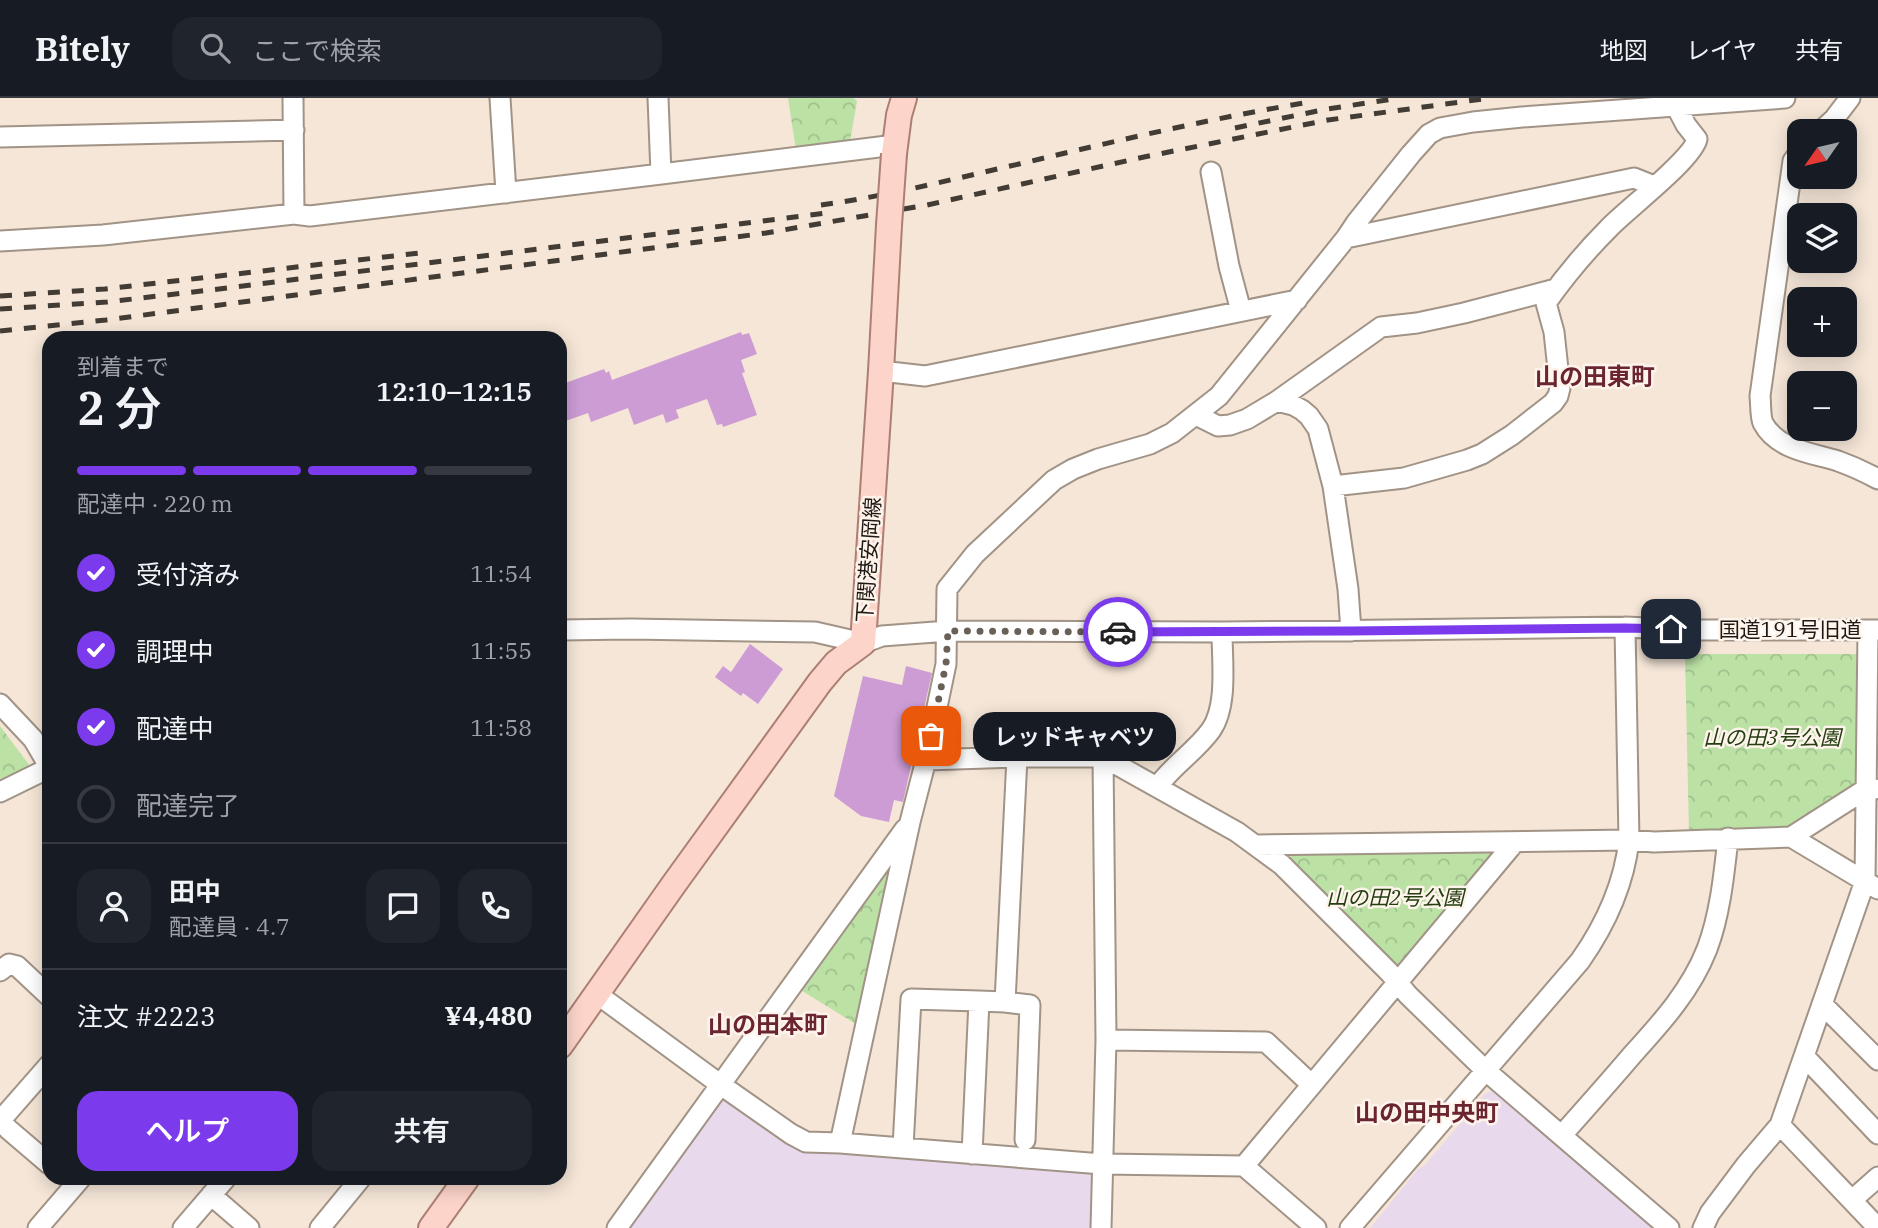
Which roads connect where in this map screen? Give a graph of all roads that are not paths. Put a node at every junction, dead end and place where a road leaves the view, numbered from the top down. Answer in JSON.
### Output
{"nodes":[{"id":1,"x":293,"y":98,"type":"edge"},
{"id":2,"x":500,"y":98,"type":"edge"},
{"id":3,"x":658,"y":98,"type":"edge"},
{"id":4,"x":904,"y":98,"type":"edge"},
{"id":5,"x":1785,"y":98,"type":"edge"},
{"id":6,"x":1850,"y":98,"type":"edge"},
{"id":7,"x":1676,"y":106,"type":"junction"},
{"id":8,"x":1834,"y":119,"type":"edge"},
{"id":9,"x":294,"y":130,"type":"junction"},
{"id":10,"x":0,"y":137,"type":"edge"},
{"id":11,"x":894,"y":149,"type":"junction"},
{"id":12,"x":1211,"y":172,"type":"dead end"},
{"id":13,"x":661,"y":174,"type":"junction"},
{"id":14,"x":1654,"y":186,"type":"junction"},
{"id":15,"x":1789,"y":189,"type":"edge"},
{"id":16,"x":506,"y":193,"type":"junction"},
{"id":17,"x":294,"y":214,"type":"junction"},
{"id":18,"x":1346,"y":238,"type":"junction"},
{"id":19,"x":0,"y":241,"type":"edge"},
{"id":20,"x":1556,"y":289,"type":"junction"},
{"id":21,"x":1297,"y":300,"type":"junction"},
{"id":22,"x":1241,"y":311,"type":"junction"},
{"id":23,"x":881,"y":371,"type":"junction"},
{"id":24,"x":1277,"y":401,"type":"junction"},
{"id":25,"x":1196,"y":415,"type":"junction"},
{"id":26,"x":1878,"y":479,"type":"edge"},
{"id":27,"x":1333,"y":486,"type":"junction"},
{"id":28,"x":1625,"y":628,"type":"junction"},
{"id":29,"x":567,"y":630,"type":"edge"},
{"id":30,"x":1873,"y":630,"type":"edge"},
{"id":31,"x":948,"y":631,"type":"junction"},
{"id":32,"x":1351,"y":631,"type":"junction"},
{"id":33,"x":1222,"y":632,"type":"junction"},
{"id":34,"x":863,"y":643,"type":"junction"},
{"id":35,"x":0,"y":704,"type":"edge"},
{"id":36,"x":42,"y":755,"type":"edge"},
{"id":37,"x":1017,"y":757,"type":"junction"},
{"id":38,"x":1103,"y":757,"type":"junction"},
{"id":39,"x":926,"y":760,"type":"junction"},
{"id":40,"x":42,"y":770,"type":"edge"},
{"id":41,"x":1158,"y":786,"type":"junction"},
{"id":42,"x":1872,"y":789,"type":"edge"},
{"id":43,"x":0,"y":792,"type":"edge"},
{"id":44,"x":909,"y":822,"type":"junction"},
{"id":45,"x":1791,"y":837,"type":"junction"},
{"id":46,"x":1728,"y":838,"type":"junction"},
{"id":47,"x":1629,"y":840,"type":"junction"},
{"id":48,"x":1515,"y":842,"type":"junction"},
{"id":49,"x":1256,"y":845,"type":"junction"},
{"id":50,"x":1872,"y":885,"type":"edge"},
{"id":51,"x":0,"y":971,"type":"edge"},
{"id":52,"x":1398,"y":983,"type":"junction"},
{"id":53,"x":42,"y":989,"type":"edge"},
{"id":54,"x":597,"y":993,"type":"junction"},
{"id":55,"x":979,"y":1001,"type":"junction"},
{"id":56,"x":1005,"y":1002,"type":"junction"},
{"id":57,"x":1822,"y":1004,"type":"junction"},
{"id":58,"x":567,"y":1036,"type":"edge"},
{"id":59,"x":1106,"y":1040,"type":"junction"},
{"id":60,"x":1804,"y":1056,"type":"junction"},
{"id":61,"x":1878,"y":1060,"type":"edge"},
{"id":62,"x":1485,"y":1070,"type":"junction"},
{"id":63,"x":42,"y":1073,"type":"edge"},
{"id":64,"x":721,"y":1085,"type":"junction"},
{"id":65,"x":1312,"y":1085,"type":"junction"},
{"id":66,"x":0,"y":1120,"type":"edge"},
{"id":67,"x":1780,"y":1125,"type":"junction"},
{"id":68,"x":1878,"y":1134,"type":"edge"},
{"id":69,"x":1562,"y":1135,"type":"junction"},
{"id":70,"x":1025,"y":1140,"type":"dead end"},
{"id":71,"x":840,"y":1143,"type":"junction"},
{"id":72,"x":903,"y":1147,"type":"junction"},
{"id":73,"x":972,"y":1154,"type":"junction"},
{"id":74,"x":42,"y":1158,"type":"edge"},
{"id":75,"x":1102,"y":1164,"type":"junction"},
{"id":76,"x":1244,"y":1166,"type":"junction"},
{"id":77,"x":1878,"y":1177,"type":"edge"},
{"id":78,"x":70,"y":1185,"type":"edge"},
{"id":79,"x":220,"y":1185,"type":"edge"},
{"id":80,"x":355,"y":1185,"type":"edge"},
{"id":81,"x":462,"y":1185,"type":"edge"},
{"id":82,"x":211,"y":1195,"type":"junction"},
{"id":83,"x":1852,"y":1200,"type":"junction"},
{"id":84,"x":38,"y":1228,"type":"edge"},
{"id":85,"x":183,"y":1228,"type":"edge"},
{"id":86,"x":249,"y":1228,"type":"edge"},
{"id":87,"x":320,"y":1228,"type":"edge"},
{"id":88,"x":431,"y":1228,"type":"edge"},
{"id":89,"x":617,"y":1228,"type":"edge"},
{"id":90,"x":1101,"y":1228,"type":"edge"},
{"id":91,"x":1316,"y":1228,"type":"edge"},
{"id":92,"x":1350,"y":1228,"type":"edge"},
{"id":93,"x":1669,"y":1228,"type":"edge"},
{"id":94,"x":1703,"y":1228,"type":"edge"},
{"id":95,"x":1878,"y":1228,"type":"edge"}],
"edges":[{"from":1,"to":9,"type":"street"},
{"from":2,"to":16,"type":"street"},
{"from":3,"to":13,"type":"street"},
{"from":4,"to":11,"type":"main road","name":"下関港安岡線"},
{"from":5,"to":7,"type":"street"},
{"from":6,"to":8,"type":"street"},
{"from":7,"to":14,"type":"street"},
{"from":7,"to":18,"type":"street"},
{"from":9,"to":10,"type":"street"},
{"from":9,"to":17,"type":"street"},
{"from":11,"to":13,"type":"street"},
{"from":11,"to":23,"type":"main road","name":"下関港安岡線","bridge":true},
{"from":12,"to":22,"type":"street"},
{"from":13,"to":16,"type":"street"},
{"from":14,"to":18,"type":"street"},
{"from":14,"to":20,"type":"street"},
{"from":15,"to":26,"type":"street"},
{"from":16,"to":17,"type":"street"},
{"from":17,"to":19,"type":"street"},
{"from":18,"to":21,"type":"street"},
{"from":20,"to":24,"type":"street"},
{"from":20,"to":27,"type":"street"},
{"from":21,"to":22,"type":"street"},
{"from":21,"to":25,"type":"street"},
{"from":22,"to":23,"type":"street"},
{"from":23,"to":34,"type":"main road","name":"下関港安岡線"},
{"from":24,"to":25,"type":"street"},
{"from":24,"to":27,"type":"street"},
{"from":25,"to":31,"type":"street"},
{"from":27,"to":32,"type":"street"},
{"from":28,"to":30,"type":"street","name":"国道191号旧道"},
{"from":28,"to":32,"type":"street","name":"国道191号旧道"},
{"from":28,"to":47,"type":"street"},
{"from":29,"to":34,"type":"street"},
{"from":30,"to":42,"type":"street"},
{"from":31,"to":33,"type":"street","name":"国道191号旧道"},
{"from":31,"to":34,"type":"street","name":"国道191号旧道"},
{"from":31,"to":39,"type":"street"},
{"from":32,"to":33,"type":"street","name":"国道191号旧道"},
{"from":33,"to":41,"type":"street"},
{"from":34,"to":54,"type":"main road","name":"下関港安岡線"},
{"from":35,"to":36,"type":"street"},
{"from":37,"to":38,"type":"street"},
{"from":37,"to":39,"type":"street"},
{"from":37,"to":56,"type":"street"},
{"from":38,"to":41,"type":"street"},
{"from":38,"to":59,"type":"street"},
{"from":39,"to":44,"type":"street"},
{"from":40,"to":43,"type":"street"},
{"from":41,"to":49,"type":"street"},
{"from":42,"to":45,"type":"street"},
{"from":42,"to":50,"type":"street"},
{"from":44,"to":64,"type":"street"},
{"from":44,"to":71,"type":"street"},
{"from":45,"to":46,"type":"street"},
{"from":45,"to":50,"type":"street"},
{"from":46,"to":47,"type":"street"},
{"from":46,"to":69,"type":"street"},
{"from":47,"to":48,"type":"street"},
{"from":47,"to":62,"type":"street"},
{"from":48,"to":49,"type":"street"},
{"from":48,"to":52,"type":"street"},
{"from":49,"to":52,"type":"street"},
{"from":50,"to":57,"type":"street"},
{"from":51,"to":53,"type":"street"},
{"from":52,"to":62,"type":"street"},
{"from":52,"to":65,"type":"street"},
{"from":54,"to":58,"type":"main road","name":"下関港安岡線"},
{"from":54,"to":64,"type":"street"},
{"from":55,"to":56,"type":"street"},
{"from":55,"to":72,"type":"street"},
{"from":55,"to":73,"type":"street"},
{"from":56,"to":70,"type":"street"},
{"from":57,"to":60,"type":"street"},
{"from":57,"to":61,"type":"street"},
{"from":59,"to":65,"type":"street"},
{"from":59,"to":75,"type":"street"},
{"from":60,"to":67,"type":"street"},
{"from":60,"to":68,"type":"street"},
{"from":62,"to":69,"type":"street"},
{"from":62,"to":92,"type":"street"},
{"from":63,"to":66,"type":"street"},
{"from":64,"to":71,"type":"street"},
{"from":64,"to":89,"type":"street"},
{"from":65,"to":76,"type":"street"},
{"from":66,"to":74,"type":"street"},
{"from":67,"to":83,"type":"street"},
{"from":67,"to":94,"type":"street"},
{"from":69,"to":93,"type":"street"},
{"from":71,"to":72,"type":"street"},
{"from":72,"to":73,"type":"street"},
{"from":73,"to":75,"type":"street"},
{"from":75,"to":76,"type":"street"},
{"from":75,"to":90,"type":"street"},
{"from":76,"to":91,"type":"street"},
{"from":77,"to":83,"type":"street"},
{"from":78,"to":84,"type":"street"},
{"from":79,"to":82,"type":"street"},
{"from":80,"to":87,"type":"street"},
{"from":81,"to":88,"type":"main road"},
{"from":82,"to":85,"type":"street"},
{"from":82,"to":86,"type":"street"},
{"from":83,"to":95,"type":"street"}]}
